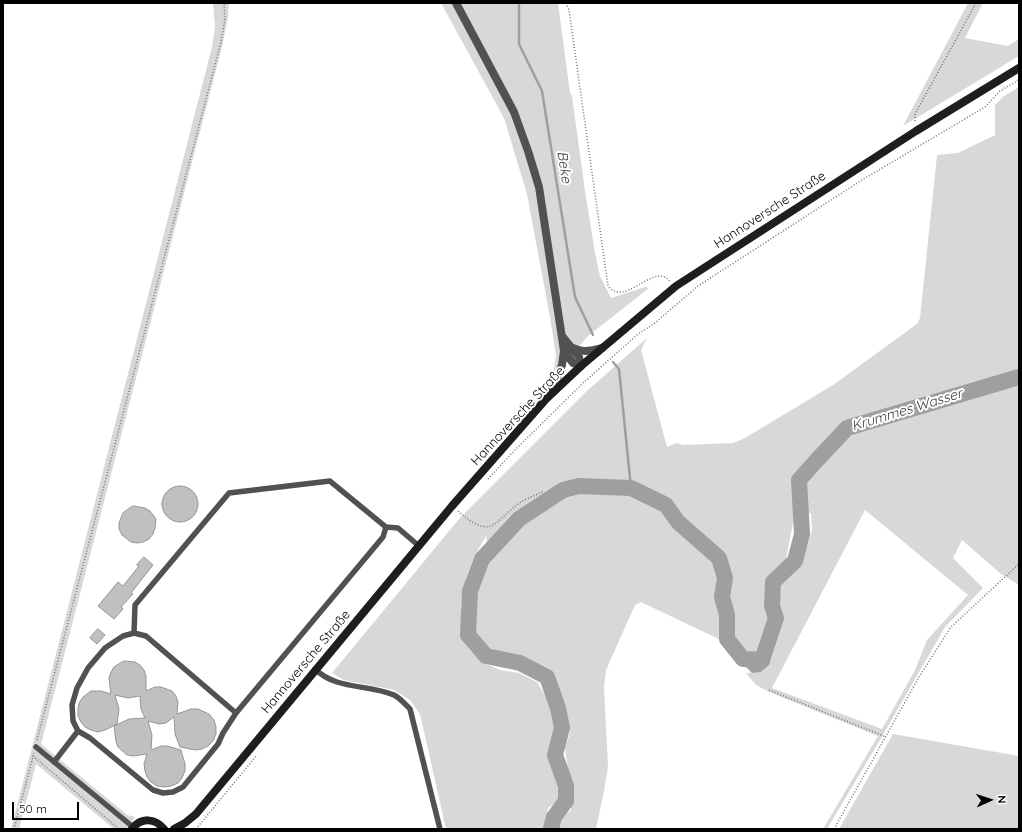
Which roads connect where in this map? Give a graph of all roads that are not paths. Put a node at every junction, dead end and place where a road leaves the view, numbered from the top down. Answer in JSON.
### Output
{"nodes":[{"id":1,"x":456,"y":3,"type":"edge"},
{"id":2,"x":1019,"y":68,"type":"edge"},
{"id":3,"x":602,"y":348,"type":"junction"},
{"id":4,"x":567,"y":349,"type":"junction"},
{"id":5,"x":582,"y":366,"type":"junction"},
{"id":6,"x":546,"y":400,"type":"junction"},
{"id":7,"x":386,"y":527,"type":"junction"},
{"id":8,"x":419,"y":546,"type":"junction"},
{"id":9,"x":134,"y":633,"type":"junction"},
{"id":10,"x":315,"y":669,"type":"junction"},
{"id":11,"x":236,"y":713,"type":"junction"},
{"id":12,"x":78,"y":731,"type":"junction"},
{"id":13,"x":36,"y":747,"type":"road end"},
{"id":14,"x":54,"y":762,"type":"junction"},
{"id":15,"x":132,"y":828,"type":"edge"},
{"id":16,"x":164,"y":829,"type":"edge"},
{"id":17,"x":174,"y":829,"type":"edge"},
{"id":18,"x":440,"y":829,"type":"edge"}],
"edges":[{"from":1,"to":4,"type":"street"},
{"from":2,"to":3,"type":"main road","name":"Hannoversche Straße"},
{"from":3,"to":4,"type":"street"},
{"from":3,"to":5,"type":"main road","name":"Hannoversche Straße"},
{"from":4,"to":5,"type":"street"},
{"from":4,"to":6,"type":"street"},
{"from":5,"to":6,"type":"main road","name":"Hannoversche Straße"},
{"from":6,"to":8,"type":"main road","name":"Hannoversche Straße"},
{"from":7,"to":8,"type":"lane"},
{"from":7,"to":9,"type":"lane"},
{"from":7,"to":11,"type":"lane"},
{"from":8,"to":10,"type":"main road","name":"Hannoversche Straße"},
{"from":9,"to":11,"type":"lane"},
{"from":9,"to":12,"type":"lane"},
{"from":10,"to":17,"type":"main road","name":"Hannoversche Straße"},
{"from":10,"to":18,"type":"lane"},
{"from":11,"to":12,"type":"lane"},
{"from":12,"to":14,"type":"lane"},
{"from":13,"to":14,"type":"lane"},
{"from":14,"to":15,"type":"lane"},
{"from":15,"to":16,"type":"main road"}]}
